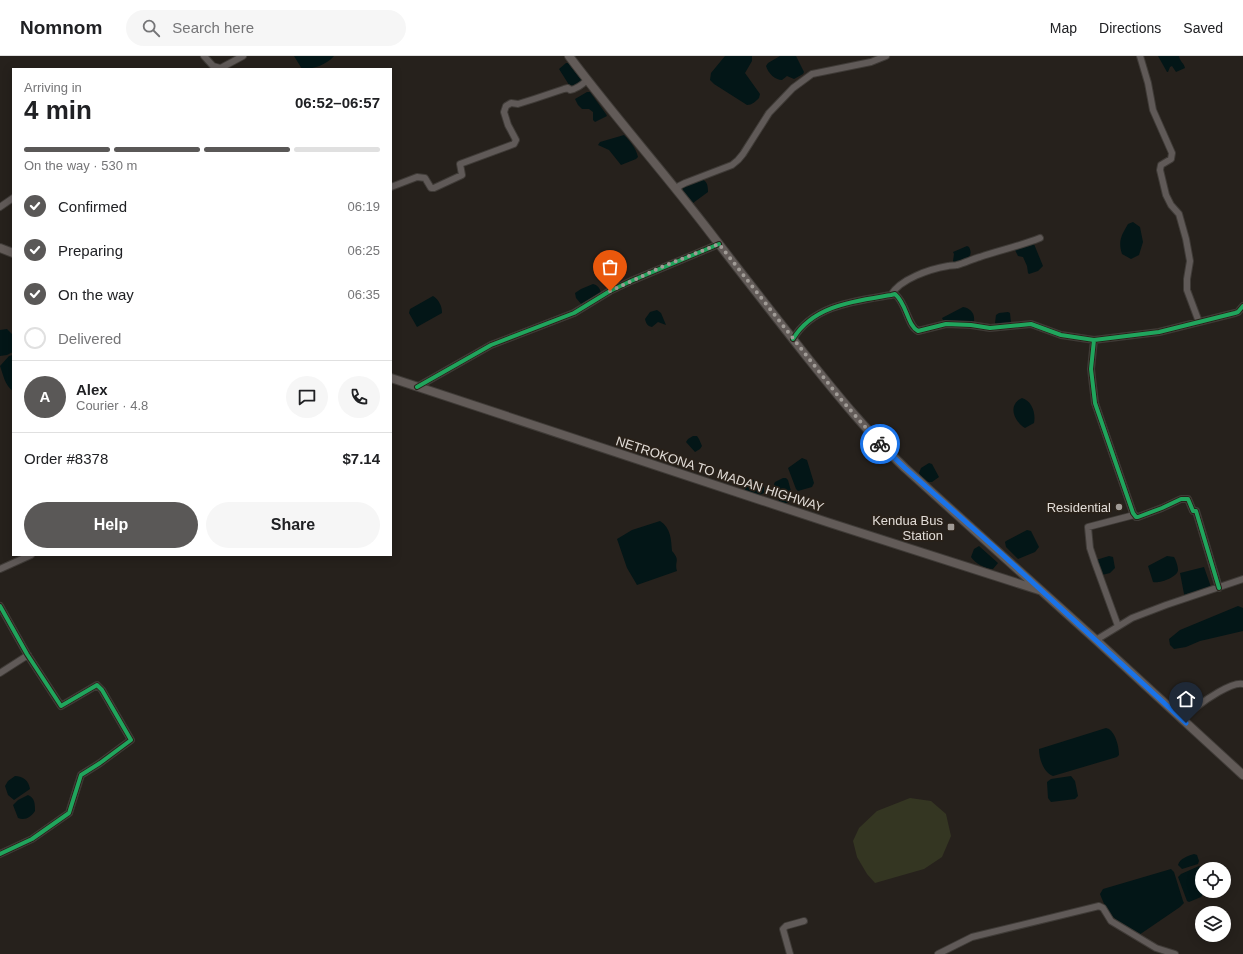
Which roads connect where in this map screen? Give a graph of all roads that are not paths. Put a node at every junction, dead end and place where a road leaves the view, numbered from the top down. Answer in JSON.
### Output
{"nodes":[{"id":1,"x":204,"y":56,"type":"edge"},
{"id":2,"x":243,"y":56,"type":"edge"},
{"id":3,"x":569,"y":56,"type":"edge"},
{"id":4,"x":886,"y":56,"type":"edge"},
{"id":5,"x":1140,"y":56,"type":"edge"},
{"id":6,"x":220,"y":68,"type":"edge"},
{"id":7,"x":587,"y":80,"type":"junction"},
{"id":8,"x":392,"y":187,"type":"edge"},
{"id":9,"x":678,"y":190,"type":"junction"},
{"id":10,"x":12,"y":199,"type":"edge"},
{"id":11,"x":0,"y":207,"type":"edge"},
{"id":12,"x":1040,"y":238,"type":"dead end"},
{"id":13,"x":719,"y":244,"type":"junction"},
{"id":14,"x":0,"y":248,"type":"edge"},
{"id":15,"x":12,"y":253,"type":"edge"},
{"id":16,"x":891,"y":295,"type":"junction"},
{"id":17,"x":1243,"y":306,"type":"edge"},
{"id":18,"x":1199,"y":322,"type":"junction"},
{"id":19,"x":793,"y":339,"type":"junction"},
{"id":20,"x":1094,"y":340,"type":"junction"},
{"id":21,"x":392,"y":378,"type":"edge"},
{"id":22,"x":417,"y":387,"type":"junction"},
{"id":23,"x":1134,"y":515,"type":"junction"},
{"id":24,"x":29,"y":556,"type":"edge"},
{"id":25,"x":0,"y":569,"type":"edge"},
{"id":26,"x":1243,"y":579,"type":"edge"},
{"id":27,"x":1219,"y":588,"type":"junction"},
{"id":28,"x":1042,"y":591,"type":"junction"},
{"id":29,"x":0,"y":606,"type":"edge"},
{"id":30,"x":1118,"y":626,"type":"junction"},
{"id":31,"x":1096,"y":640,"type":"junction"},
{"id":32,"x":28,"y":655,"type":"junction"},
{"id":33,"x":0,"y":672,"type":"edge"},
{"id":34,"x":1243,"y":684,"type":"edge"},
{"id":35,"x":1195,"y":708,"type":"dead end"},
{"id":36,"x":1243,"y":775,"type":"edge"},
{"id":37,"x":0,"y":854,"type":"edge"},
{"id":38,"x":804,"y":920,"type":"dead end"},
{"id":39,"x":790,"y":954,"type":"edge"},
{"id":40,"x":938,"y":954,"type":"edge"},
{"id":41,"x":1175,"y":954,"type":"edge"}],
"edges":[{"from":1,"to":6,"type":"street"},
{"from":2,"to":6,"type":"street"},
{"from":3,"to":7,"type":"main road"},
{"from":4,"to":9,"type":"street"},
{"from":5,"to":18,"type":"street"},
{"from":7,"to":8,"type":"street"},
{"from":7,"to":9,"type":"main road"},
{"from":9,"to":13,"type":"main road"},
{"from":10,"to":11,"type":"street"},
{"from":12,"to":16,"type":"street"},
{"from":13,"to":19,"type":"main road"},
{"from":13,"to":22,"type":"street"},
{"from":14,"to":15,"type":"main road"},
{"from":16,"to":19,"type":"street"},
{"from":16,"to":20,"type":"street"},
{"from":17,"to":18,"type":"street"},
{"from":18,"to":20,"type":"street"},
{"from":19,"to":28,"type":"main road"},
{"from":20,"to":23,"type":"street"},
{"from":21,"to":22,"type":"main road","name":"NETROKONA TO MADAN HIGHWAY"},
{"from":22,"to":28,"type":"main road","name":"NETROKONA TO MADAN HIGHWAY"},
{"from":23,"to":27,"type":"street"},
{"from":23,"to":30,"type":"street"},
{"from":24,"to":25,"type":"street"},
{"from":26,"to":27,"type":"street"},
{"from":27,"to":30,"type":"street"},
{"from":28,"to":31,"type":"main road"},
{"from":29,"to":32,"type":"street"},
{"from":30,"to":31,"type":"street"},
{"from":31,"to":36,"type":"main road"},
{"from":32,"to":33,"type":"street"},
{"from":32,"to":37,"type":"street"},
{"from":34,"to":35,"type":"street"},
{"from":38,"to":39,"type":"street"},
{"from":40,"to":41,"type":"street"}]}
